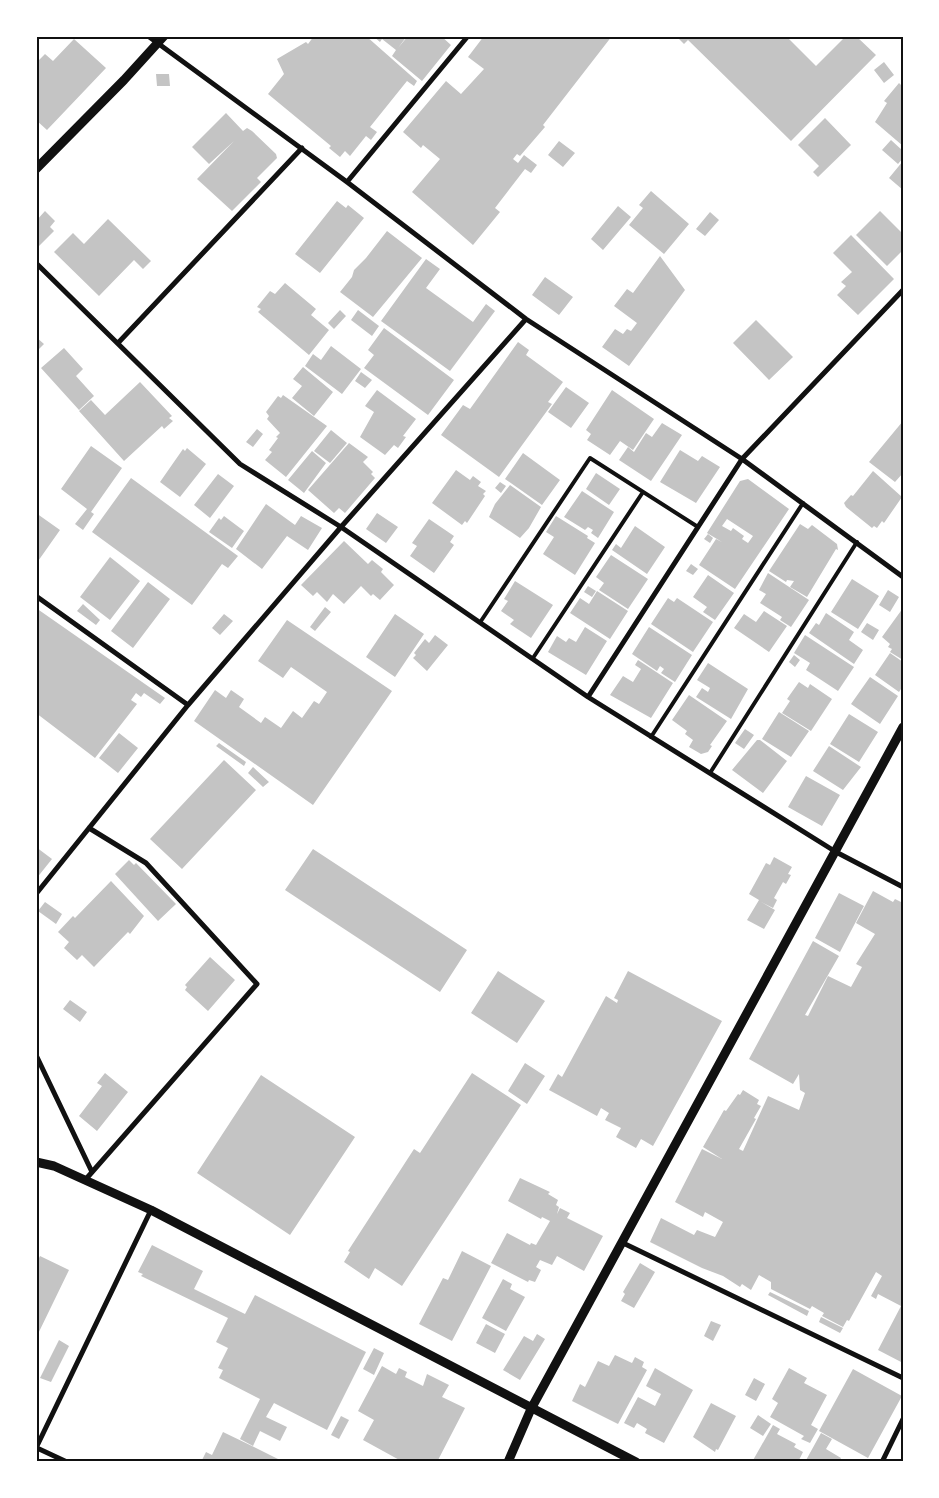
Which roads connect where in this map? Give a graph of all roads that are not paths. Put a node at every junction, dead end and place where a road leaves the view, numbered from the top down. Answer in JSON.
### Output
{"nodes":[{"id":1,"x":148,"y":36,"type":"edge"},
{"id":2,"x":164,"y":36,"type":"edge"},
{"id":3,"x":468,"y":36,"type":"edge"},
{"id":4,"x":157,"y":44,"type":"junction"},
{"id":5,"x":302,"y":148,"type":"junction"},
{"id":6,"x":36,"y":169,"type":"edge"},
{"id":7,"x":347,"y":182,"type":"junction"},
{"id":8,"x":36,"y":263,"type":"edge"},
{"id":9,"x":903,"y":290,"type":"edge"},
{"id":10,"x":526,"y":319,"type":"junction"},
{"id":11,"x":118,"y":343,"type":"junction"},
{"id":12,"x":742,"y":459,"type":"junction"},
{"id":13,"x":643,"y":492,"type":"junction"},
{"id":14,"x":803,"y":503,"type":"junction"},
{"id":15,"x":341,"y":527,"type":"junction"},
{"id":16,"x":698,"y":527,"type":"junction"},
{"id":17,"x":857,"y":542,"type":"junction"},
{"id":18,"x":903,"y":577,"type":"edge"},
{"id":19,"x":36,"y":596,"type":"edge"},
{"id":20,"x":481,"y":622,"type":"junction"},
{"id":21,"x":533,"y":658,"type":"junction"},
{"id":22,"x":588,"y":697,"type":"junction"},
{"id":23,"x":188,"y":705,"type":"junction"},
{"id":24,"x":903,"y":727,"type":"edge"},
{"id":25,"x":651,"y":737,"type":"junction"},
{"id":26,"x":710,"y":773,"type":"junction"},
{"id":27,"x":89,"y":828,"type":"junction"},
{"id":28,"x":836,"y":852,"type":"junction"},
{"id":29,"x":903,"y":887,"type":"edge"},
{"id":30,"x":36,"y":894,"type":"edge"},
{"id":31,"x":36,"y":1055,"type":"edge"},
{"id":32,"x":36,"y":1162,"type":"edge"},
{"id":33,"x":89,"y":1176,"type":"junction"},
{"id":34,"x":151,"y":1210,"type":"junction"},
{"id":35,"x":621,"y":1242,"type":"junction"},
{"id":36,"x":903,"y":1378,"type":"edge"},
{"id":37,"x":531,"y":1409,"type":"junction"},
{"id":38,"x":903,"y":1419,"type":"edge"},
{"id":39,"x":36,"y":1448,"type":"edge"},
{"id":40,"x":67,"y":1462,"type":"edge"},
{"id":41,"x":508,"y":1462,"type":"edge"},
{"id":42,"x":636,"y":1462,"type":"edge"},
{"id":43,"x":882,"y":1462,"type":"edge"}],
"edges":[{"from":1,"to":4,"type":"street"},
{"from":2,"to":4,"type":"street"},
{"from":3,"to":7,"type":"street"},
{"from":4,"to":5,"type":"street"},
{"from":4,"to":6,"type":"street"},
{"from":5,"to":7,"type":"street"},
{"from":5,"to":11,"type":"street"},
{"from":7,"to":10,"type":"street"},
{"from":8,"to":11,"type":"street"},
{"from":9,"to":12,"type":"street"},
{"from":10,"to":12,"type":"street"},
{"from":10,"to":15,"type":"street"},
{"from":11,"to":15,"type":"street"},
{"from":12,"to":14,"type":"street"},
{"from":12,"to":16,"type":"street"},
{"from":13,"to":16,"type":"lane"},
{"from":13,"to":20,"type":"lane"},
{"from":13,"to":21,"type":"lane"},
{"from":14,"to":17,"type":"street"},
{"from":14,"to":25,"type":"lane"},
{"from":15,"to":20,"type":"street"},
{"from":15,"to":23,"type":"street"},
{"from":16,"to":22,"type":"street"},
{"from":17,"to":18,"type":"street"},
{"from":17,"to":26,"type":"lane"},
{"from":19,"to":23,"type":"street"},
{"from":20,"to":21,"type":"street"},
{"from":21,"to":22,"type":"street"},
{"from":22,"to":25,"type":"street"},
{"from":23,"to":27,"type":"street"},
{"from":24,"to":28,"type":"street"},
{"from":25,"to":26,"type":"street"},
{"from":26,"to":28,"type":"street"},
{"from":27,"to":30,"type":"street"},
{"from":27,"to":33,"type":"street"},
{"from":28,"to":29,"type":"street"},
{"from":28,"to":35,"type":"street"},
{"from":31,"to":33,"type":"street"},
{"from":32,"to":33,"type":"street"},
{"from":33,"to":34,"type":"street"},
{"from":34,"to":37,"type":"street"},
{"from":34,"to":39,"type":"street"},
{"from":35,"to":36,"type":"street"},
{"from":35,"to":37,"type":"street"},
{"from":37,"to":41,"type":"street"},
{"from":37,"to":42,"type":"street"},
{"from":38,"to":43,"type":"street"},
{"from":39,"to":40,"type":"street"}]}
